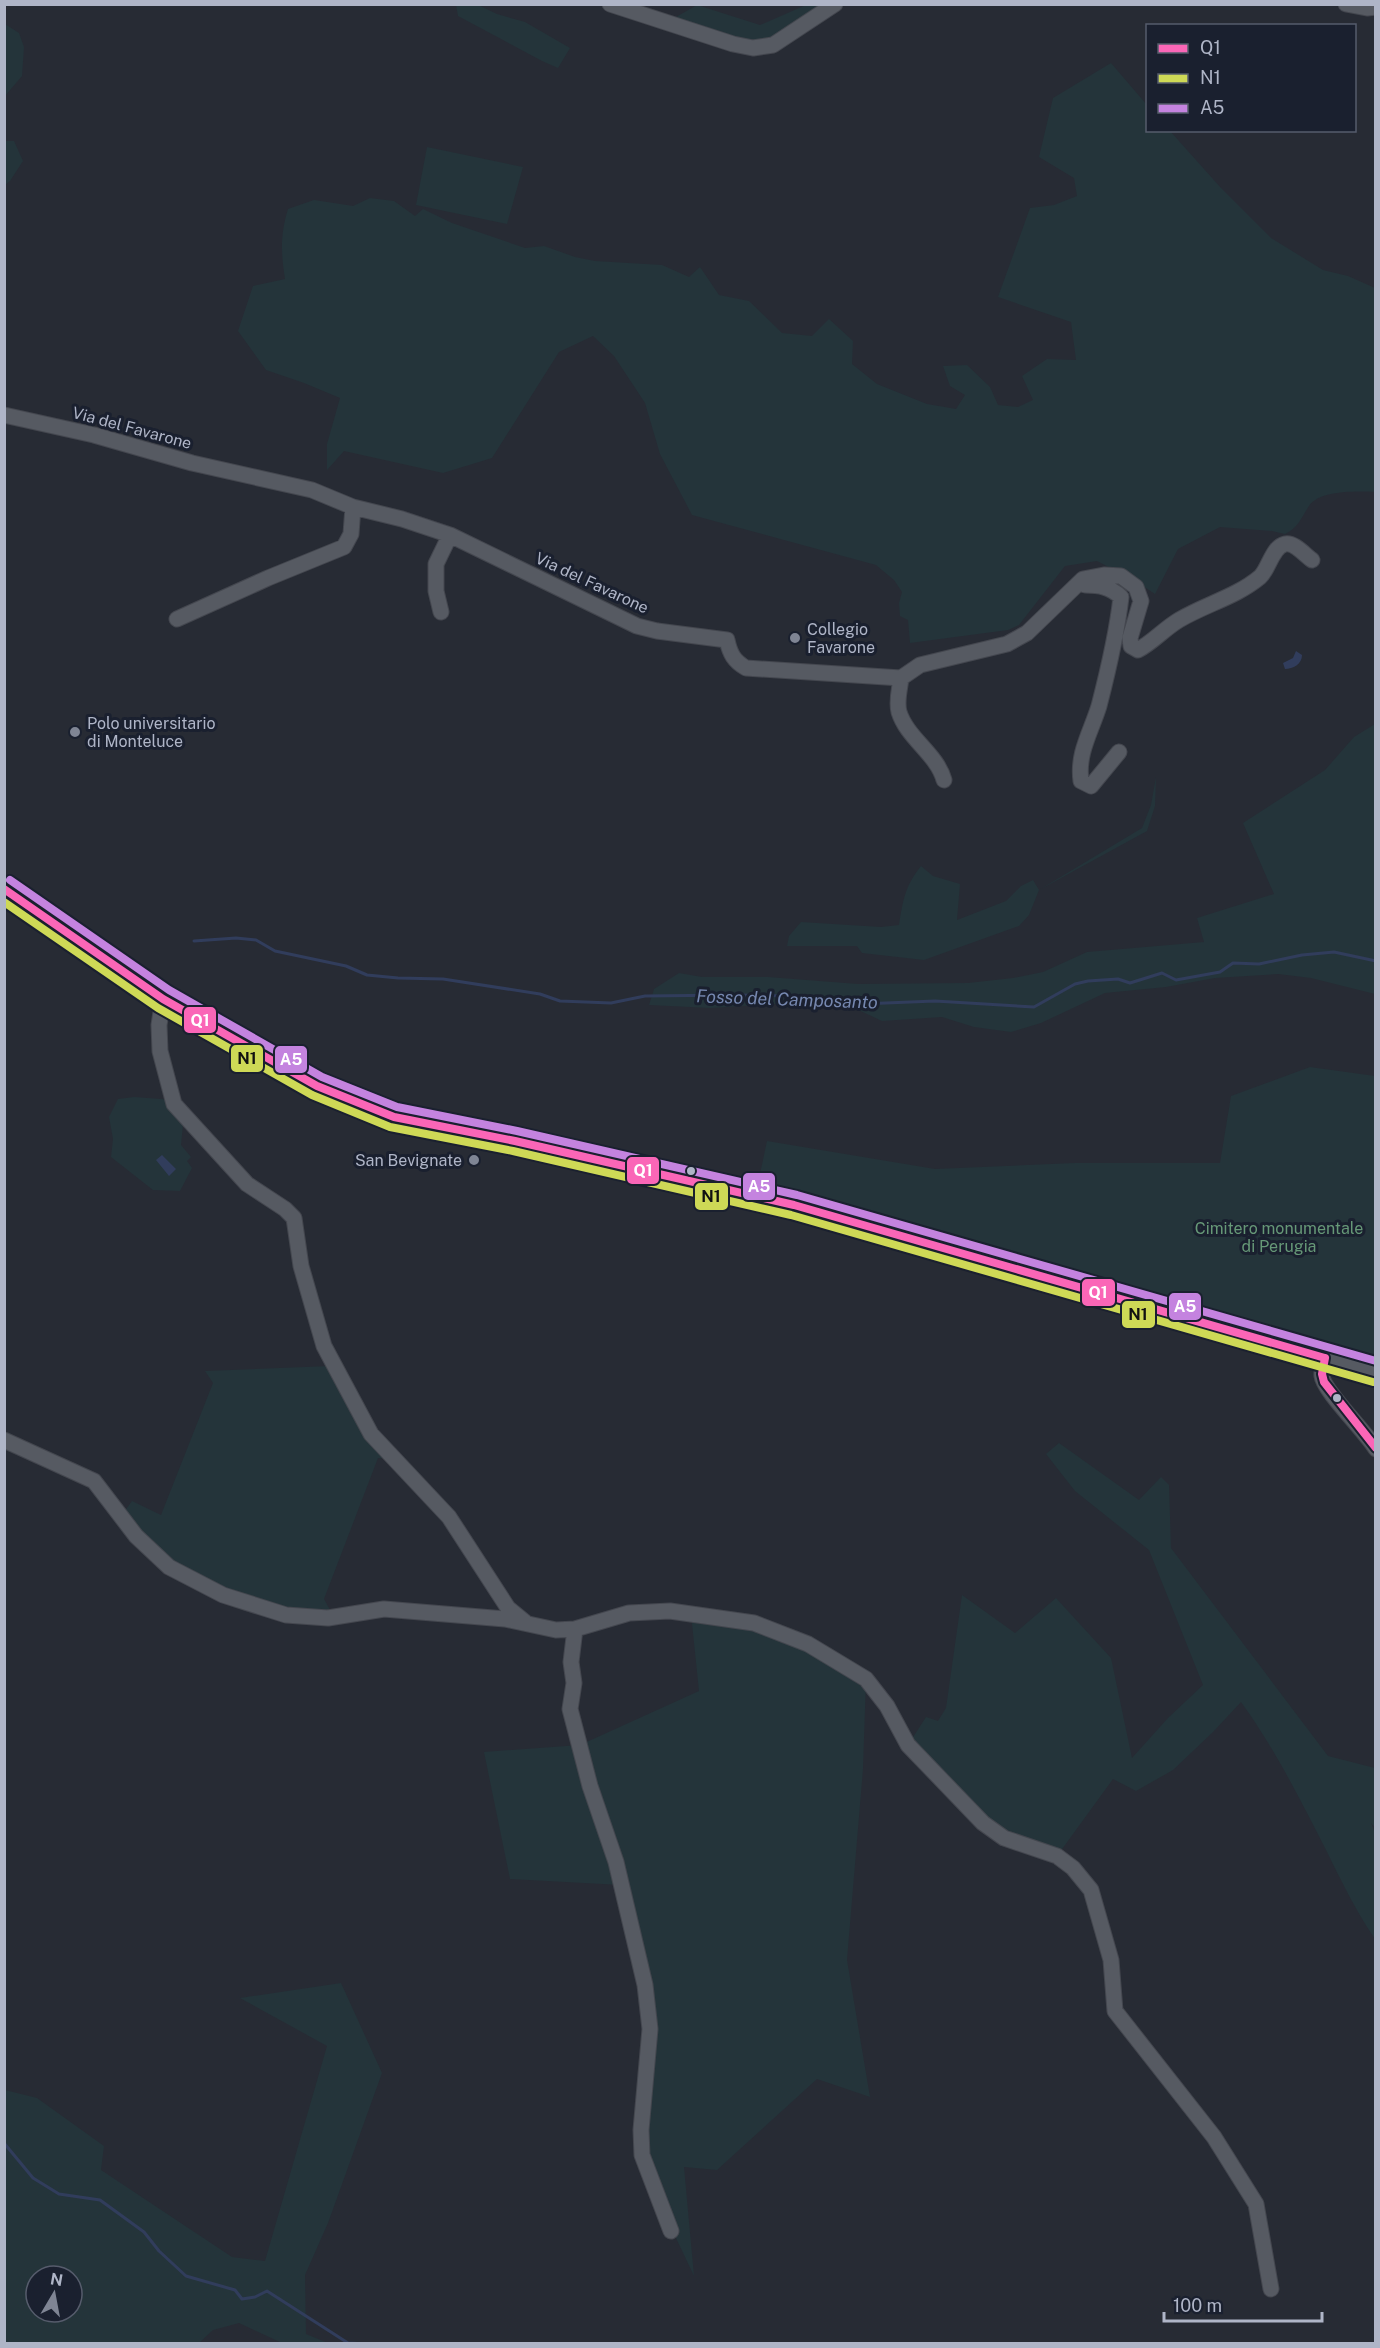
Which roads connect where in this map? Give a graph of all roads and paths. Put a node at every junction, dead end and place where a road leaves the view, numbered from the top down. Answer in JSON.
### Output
{"nodes":[{"id":1,"x":610,"y":4,"type":"edge"},
{"id":2,"x":835,"y":4,"type":"edge"},
{"id":3,"x":1346,"y":4,"type":"edge"},
{"id":4,"x":1376,"y":7,"type":"edge"},
{"id":5,"x":4,"y":415,"type":"edge"},
{"id":6,"x":353,"y":507,"type":"junction"},
{"id":7,"x":450,"y":535,"type":"junction"},
{"id":8,"x":1312,"y":560,"type":"dead end"},
{"id":9,"x":1076,"y":585,"type":"junction"},
{"id":10,"x":441,"y":612,"type":"dead end"},
{"id":11,"x":177,"y":619,"type":"dead end"},
{"id":12,"x":901,"y":678,"type":"junction"},
{"id":13,"x":1119,"y":752,"type":"dead end"},
{"id":14,"x":944,"y":780,"type":"dead end"},
{"id":15,"x":4,"y":889,"type":"edge"},
{"id":16,"x":163,"y":999,"type":"junction"},
{"id":17,"x":1325,"y":1358,"type":"junction"},
{"id":18,"x":1376,"y":1372,"type":"edge"},
{"id":19,"x":4,"y":1440,"type":"edge"},
{"id":20,"x":1376,"y":1449,"type":"edge"},
{"id":21,"x":528,"y":1624,"type":"junction"},
{"id":22,"x":575,"y":1629,"type":"junction"},
{"id":23,"x":671,"y":2231,"type":"dead end"},
{"id":24,"x":1271,"y":2289,"type":"dead end"}],
"edges":[{"from":1,"to":2,"type":"street"},
{"from":3,"to":4,"type":"street"},
{"from":5,"to":6,"type":"street","name":"Via del Favarone"},
{"from":6,"to":7,"type":"street","name":"Via del Favarone"},
{"from":6,"to":11,"type":"street"},
{"from":7,"to":10,"type":"street"},
{"from":7,"to":12,"type":"street","name":"Via del Favarone"},
{"from":8,"to":9,"type":"street"},
{"from":9,"to":12,"type":"street"},
{"from":9,"to":13,"type":"street"},
{"from":12,"to":14,"type":"street"},
{"from":15,"to":16,"type":"street"},
{"from":16,"to":17,"type":"street"},
{"from":16,"to":21,"type":"street"},
{"from":17,"to":18,"type":"street"},
{"from":17,"to":20,"type":"street"},
{"from":19,"to":21,"type":"street"},
{"from":21,"to":22,"type":"street"},
{"from":22,"to":23,"type":"street"},
{"from":22,"to":24,"type":"street"}]}
